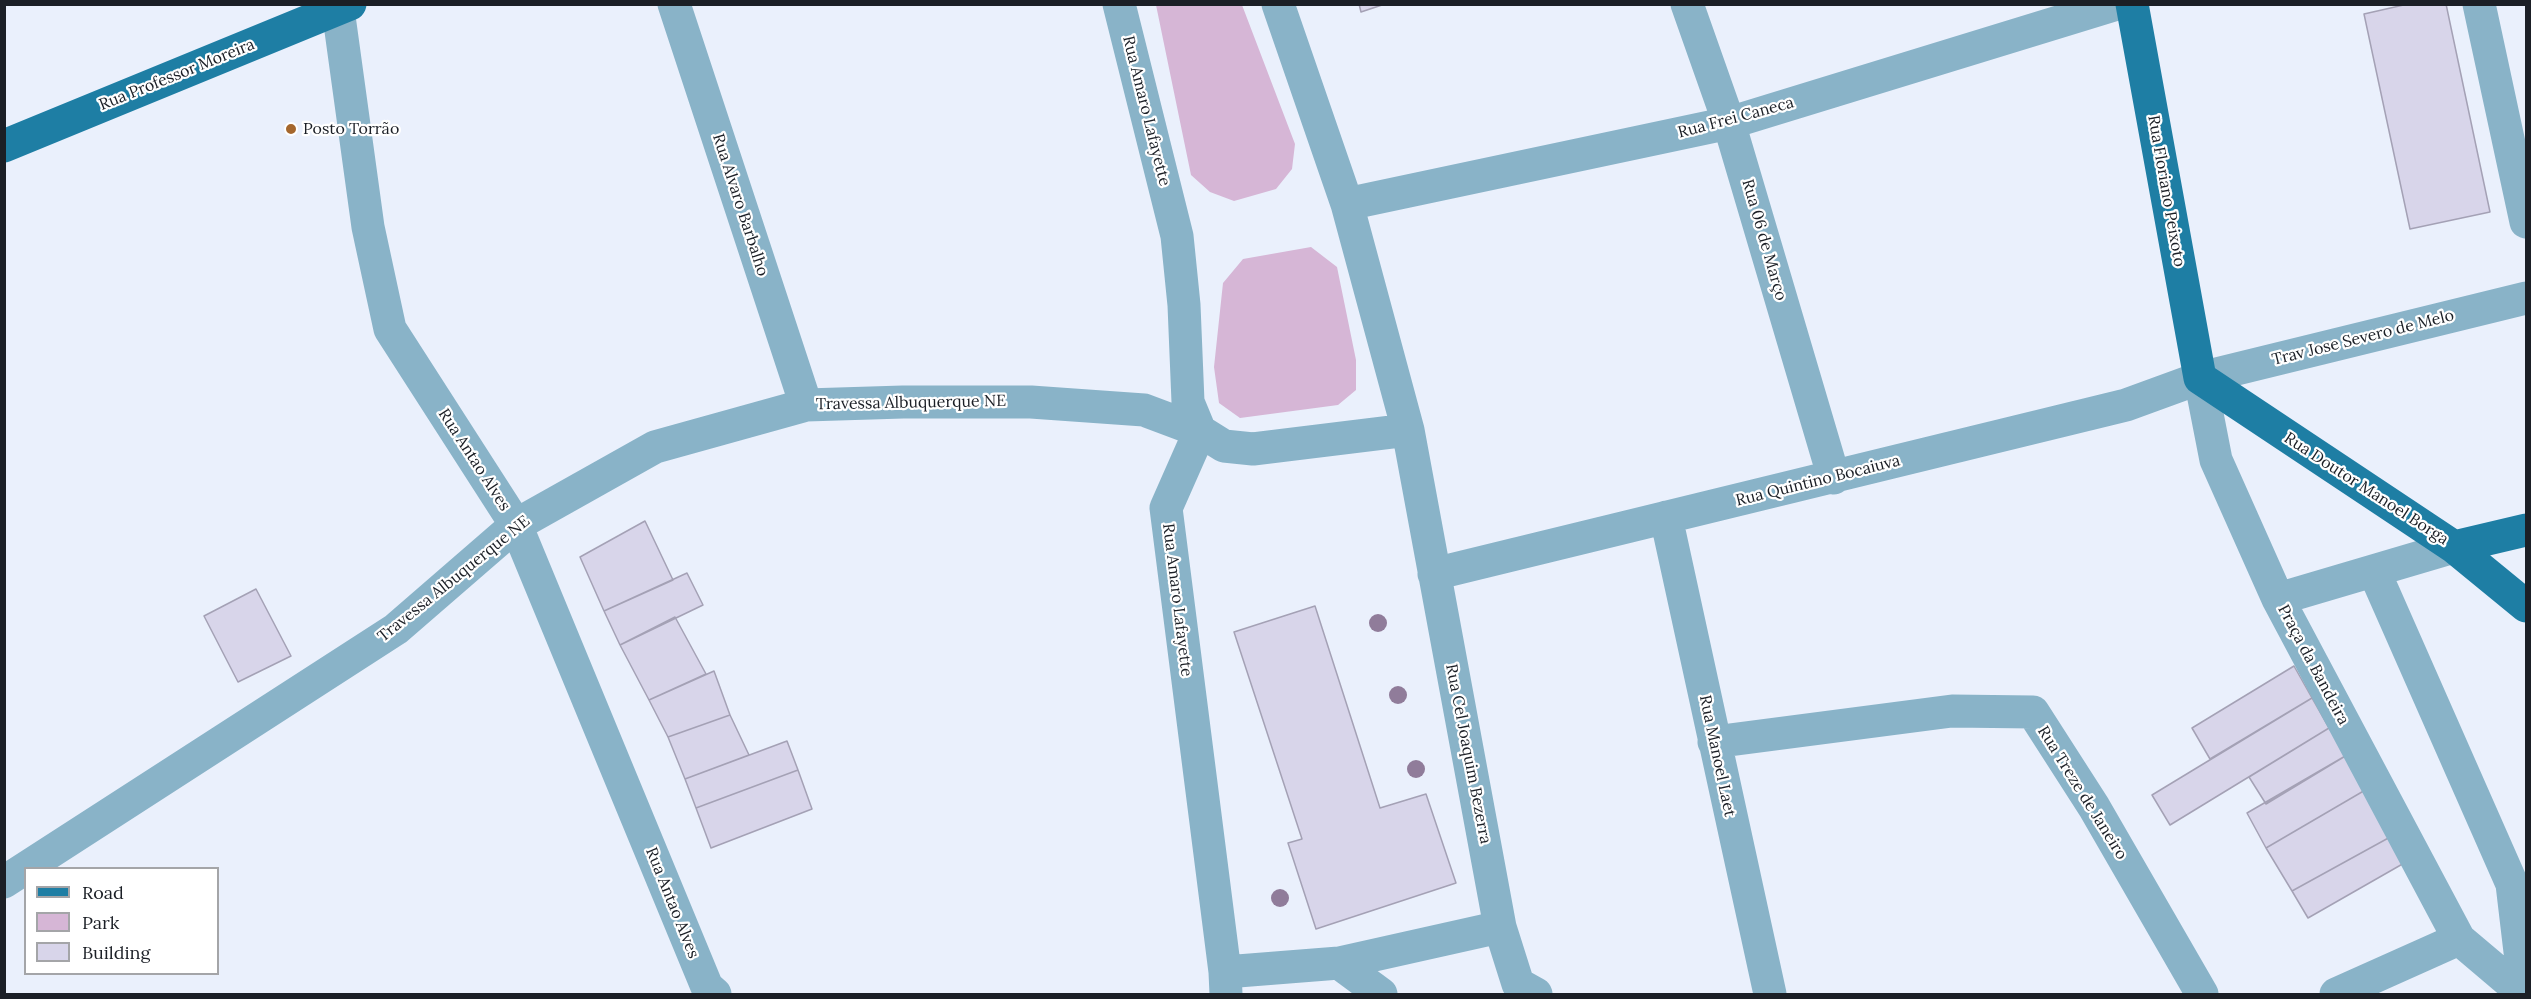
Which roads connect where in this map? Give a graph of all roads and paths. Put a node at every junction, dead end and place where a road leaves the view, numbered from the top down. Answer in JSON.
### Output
{"nodes":[{"id":1,"x":674,"y":4,"type":"edge"},
{"id":2,"x":1119,"y":4,"type":"edge"},
{"id":3,"x":1278,"y":4,"type":"edge"},
{"id":4,"x":1687,"y":4,"type":"edge"},
{"id":5,"x":2117,"y":4,"type":"edge"},
{"id":6,"x":2132,"y":4,"type":"edge"},
{"id":7,"x":2479,"y":4,"type":"edge"},
{"id":8,"x":344,"y":7,"type":"edge"},
{"id":9,"x":1729,"y":123,"type":"junction"},
{"id":10,"x":4,"y":146,"type":"edge"},
{"id":11,"x":1347,"y":204,"type":"junction"},
{"id":12,"x":2526,"y":222,"type":"edge"},
{"id":13,"x":2526,"y":298,"type":"edge"},
{"id":14,"x":2200,"y":378,"type":"junction"},
{"id":15,"x":806,"y":405,"type":"junction"},
{"id":16,"x":1408,"y":430,"type":"junction"},
{"id":17,"x":1200,"y":431,"type":"junction"},
{"id":18,"x":1834,"y":478,"type":"junction"},
{"id":19,"x":1665,"y":517,"type":"junction"},
{"id":20,"x":516,"y":525,"type":"junction"},
{"id":21,"x":2526,"y":530,"type":"edge"},
{"id":22,"x":2454,"y":547,"type":"junction"},
{"id":23,"x":2374,"y":571,"type":"junction"},
{"id":24,"x":1434,"y":574,"type":"junction"},
{"id":25,"x":2278,"y":599,"type":"junction"},
{"id":26,"x":2526,"y":606,"type":"edge"},
{"id":27,"x":1714,"y":742,"type":"junction"},
{"id":28,"x":27,"y":867,"type":"edge"},
{"id":29,"x":24,"y":869,"type":"edge"},
{"id":30,"x":4,"y":882,"type":"edge"},
{"id":31,"x":1500,"y":927,"type":"junction"},
{"id":32,"x":2458,"y":939,"type":"junction"},
{"id":33,"x":1339,"y":963,"type":"junction"},
{"id":34,"x":1226,"y":983,"type":"edge"},
{"id":35,"x":706,"y":992,"type":"edge"},
{"id":36,"x":1381,"y":994,"type":"edge"},
{"id":37,"x":1536,"y":994,"type":"edge"},
{"id":38,"x":1770,"y":994,"type":"edge"},
{"id":39,"x":2202,"y":994,"type":"edge"},
{"id":40,"x":2336,"y":994,"type":"edge"},
{"id":41,"x":2525,"y":994,"type":"edge"}],
"edges":[{"from":1,"to":15,"type":"street","name":"Rua Alvaro Barbalho"},
{"from":2,"to":17,"type":"street","name":"Rua Amaro Lafayette"},
{"from":3,"to":11,"type":"street"},
{"from":4,"to":9,"type":"street","name":"Rua 06 de Março"},
{"from":5,"to":9,"type":"street","name":"Rua Frei Caneca"},
{"from":6,"to":14,"type":"main road","name":"Rua Floriano Peixoto"},
{"from":7,"to":12,"type":"street"},
{"from":8,"to":10,"type":"main road","name":"Rua Professor Moreira"},
{"from":8,"to":20,"type":"street","name":"Rua Antao Alves"},
{"from":9,"to":11,"type":"street","name":"Rua Frei Caneca"},
{"from":9,"to":18,"type":"street","name":"Rua 06 de Março"},
{"from":11,"to":16,"type":"street"},
{"from":13,"to":14,"type":"street","name":"Trav Jose Severo de Melo"},
{"from":14,"to":18,"type":"street","name":"Rua Quintino Bocaiuva"},
{"from":14,"to":22,"type":"main road","name":"Rua Doutor Manoel Borga"},
{"from":14,"to":25,"type":"street","name":"Praça da Bandeira"},
{"from":15,"to":17,"type":"street","name":"Travessa Albuquerque NE"},
{"from":15,"to":20,"type":"street","name":"Travessa Albuquerque NE"},
{"from":16,"to":17,"type":"street","name":"Travessa Albuquerque NE"},
{"from":16,"to":24,"type":"street","name":"Rua Cel Joaquim Bezerra"},
{"from":17,"to":34,"type":"street","name":"Rua Amaro Lafayette"},
{"from":18,"to":19,"type":"street","name":"Rua Quintino Bocaiuva"},
{"from":19,"to":24,"type":"street","name":"Rua Quintino Bocaiuva"},
{"from":19,"to":27,"type":"street","name":"Rua Manoel Laet"},
{"from":20,"to":28,"type":"street","name":"Travessa Albuquerque NE"},
{"from":20,"to":35,"type":"street","name":"Rua Antao Alves"},
{"from":21,"to":22,"type":"main road"},
{"from":22,"to":23,"type":"street"},
{"from":22,"to":26,"type":"main road","name":"Rua Doutor Manoel Borga"},
{"from":23,"to":25,"type":"street"},
{"from":23,"to":41,"type":"street"},
{"from":24,"to":31,"type":"street","name":"Rua Cel Joaquim Bezerra"},
{"from":25,"to":32,"type":"street","name":"Praça da Bandeira"},
{"from":27,"to":38,"type":"street","name":"Rua Manoel Laet"},
{"from":27,"to":39,"type":"street","name":"Rua Treze de Janeiro"},
{"from":29,"to":30,"type":"street","name":"Travessa Albuquerque NE"},
{"from":31,"to":33,"type":"street"},
{"from":31,"to":37,"type":"street","name":"Rua Cel Joaquim Bezerra"},
{"from":32,"to":40,"type":"street"},
{"from":32,"to":41,"type":"street"},
{"from":33,"to":34,"type":"street"},
{"from":33,"to":36,"type":"street"}]}
